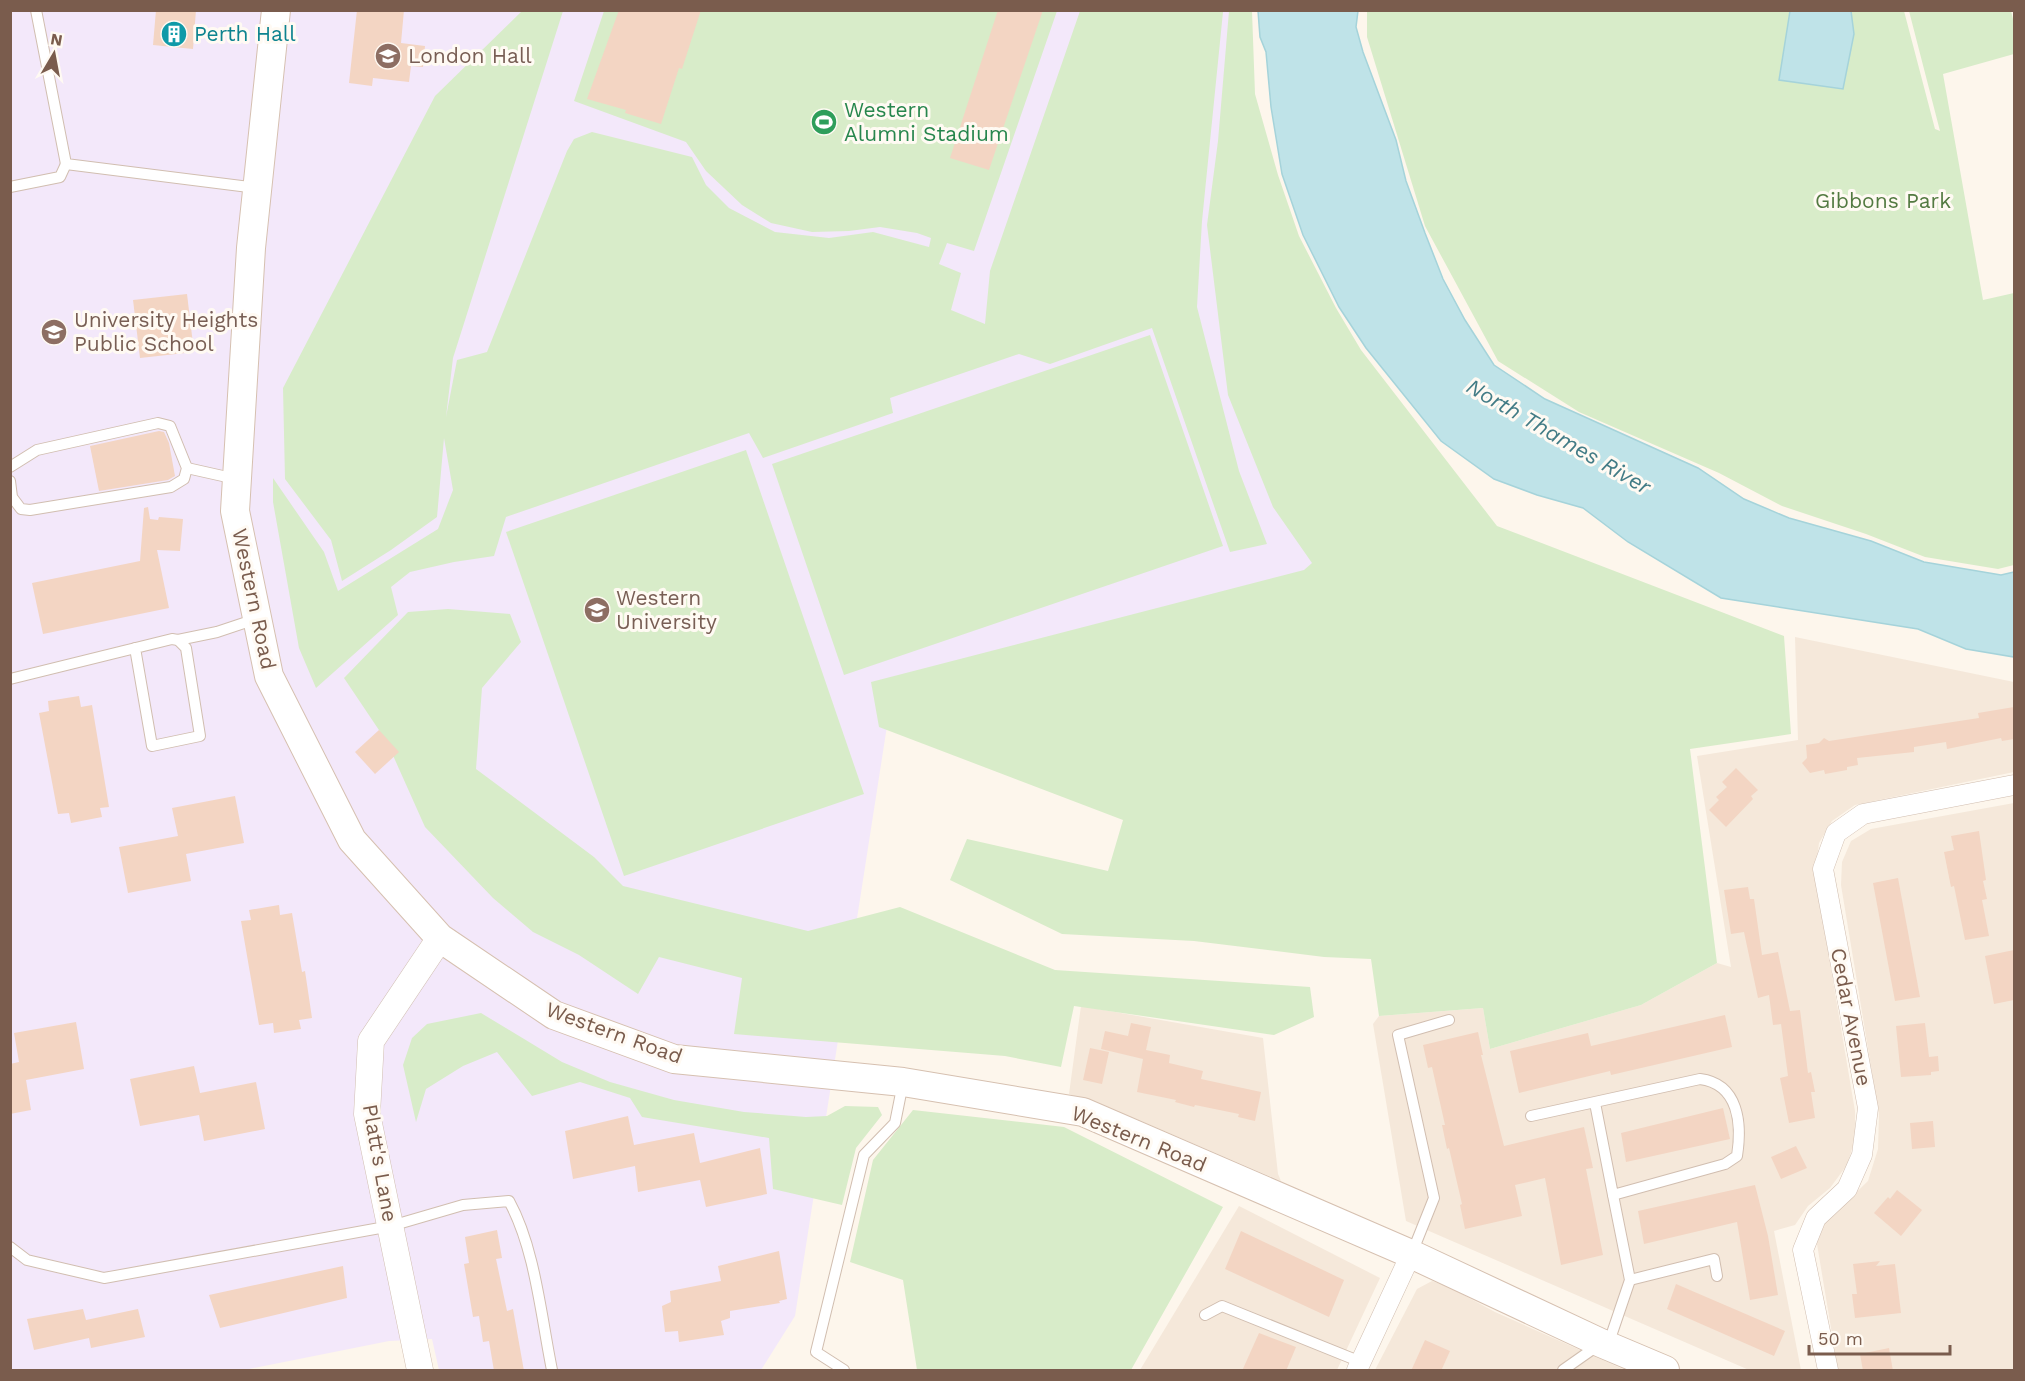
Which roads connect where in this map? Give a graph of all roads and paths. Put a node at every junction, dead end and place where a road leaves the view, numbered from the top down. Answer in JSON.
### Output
{"nodes":[{"id":1,"x":36,"y":10,"type":"edge"},
{"id":2,"x":276,"y":10,"type":"edge"},
{"id":3,"x":66,"y":164,"type":"junction"},
{"id":4,"x":10,"y":187,"type":"edge"},
{"id":5,"x":258,"y":188,"type":"junction"},
{"id":6,"x":10,"y":467,"type":"edge"},
{"id":7,"x":187,"y":468,"type":"junction"},
{"id":8,"x":237,"y":479,"type":"junction"},
{"id":9,"x":10,"y":481,"type":"edge"},
{"id":10,"x":257,"y":619,"type":"junction"},
{"id":11,"x":178,"y":640,"type":"junction"},
{"id":12,"x":135,"y":648,"type":"junction"},
{"id":13,"x":10,"y":679,"type":"edge"},
{"id":14,"x":2014,"y":785,"type":"edge"},
{"id":15,"x":440,"y":938,"type":"junction"},
{"id":16,"x":1449,"y":1020,"type":"dead end"},
{"id":17,"x":903,"y":1082,"type":"junction"},
{"id":18,"x":1595,"y":1103,"type":"junction"},
{"id":19,"x":1531,"y":1116,"type":"dead end"},
{"id":20,"x":1613,"y":1195,"type":"junction"},
{"id":21,"x":391,"y":1226,"type":"junction"},
{"id":22,"x":10,"y":1246,"type":"edge"},
{"id":23,"x":1411,"y":1254,"type":"junction"},
{"id":24,"x":1717,"y":1276,"type":"dead end"},
{"id":25,"x":1630,"y":1280,"type":"junction"},
{"id":26,"x":1205,"y":1315,"type":"dead end"},
{"id":27,"x":1604,"y":1344,"type":"junction"},
{"id":28,"x":1359,"y":1366,"type":"edge"},
{"id":29,"x":420,"y":1371,"type":"edge"},
{"id":30,"x":552,"y":1371,"type":"edge"},
{"id":31,"x":844,"y":1371,"type":"edge"},
{"id":32,"x":1563,"y":1371,"type":"edge"},
{"id":33,"x":1665,"y":1371,"type":"edge"},
{"id":34,"x":1828,"y":1371,"type":"edge"}],
"edges":[{"from":1,"to":3,"type":"lane"},
{"from":2,"to":5,"type":"main road","name":"Western Road"},
{"from":3,"to":4,"type":"lane"},
{"from":3,"to":5,"type":"lane"},
{"from":5,"to":8,"type":"main road","name":"Western Road"},
{"from":6,"to":7,"type":"lane"},
{"from":7,"to":8,"type":"lane"},
{"from":7,"to":9,"type":"lane"},
{"from":8,"to":10,"type":"main road","name":"Western Road"},
{"from":10,"to":11,"type":"lane"},
{"from":10,"to":15,"type":"main road","name":"Western Road"},
{"from":11,"to":12,"type":"lane"},
{"from":11,"to":12,"type":"lane"},
{"from":12,"to":13,"type":"lane"},
{"from":14,"to":34,"type":"street","name":"Cedar Avenue"},
{"from":15,"to":17,"type":"main road","name":"Western Road"},
{"from":15,"to":21,"type":"street","name":"Platt's Lane"},
{"from":16,"to":23,"type":"lane"},
{"from":17,"to":23,"type":"main road","name":"Western Road"},
{"from":17,"to":31,"type":"lane"},
{"from":18,"to":19,"type":"lane"},
{"from":18,"to":20,"type":"lane"},
{"from":18,"to":20,"type":"lane"},
{"from":20,"to":25,"type":"lane"},
{"from":21,"to":22,"type":"lane"},
{"from":21,"to":29,"type":"street","name":"Platt's Lane"},
{"from":21,"to":30,"type":"lane"},
{"from":23,"to":27,"type":"main road","name":"Western Road"},
{"from":23,"to":28,"type":"street"},
{"from":24,"to":25,"type":"lane"},
{"from":25,"to":27,"type":"lane"},
{"from":26,"to":28,"type":"lane"},
{"from":27,"to":32,"type":"lane"},
{"from":27,"to":33,"type":"main road","name":"Western Road"}]}
